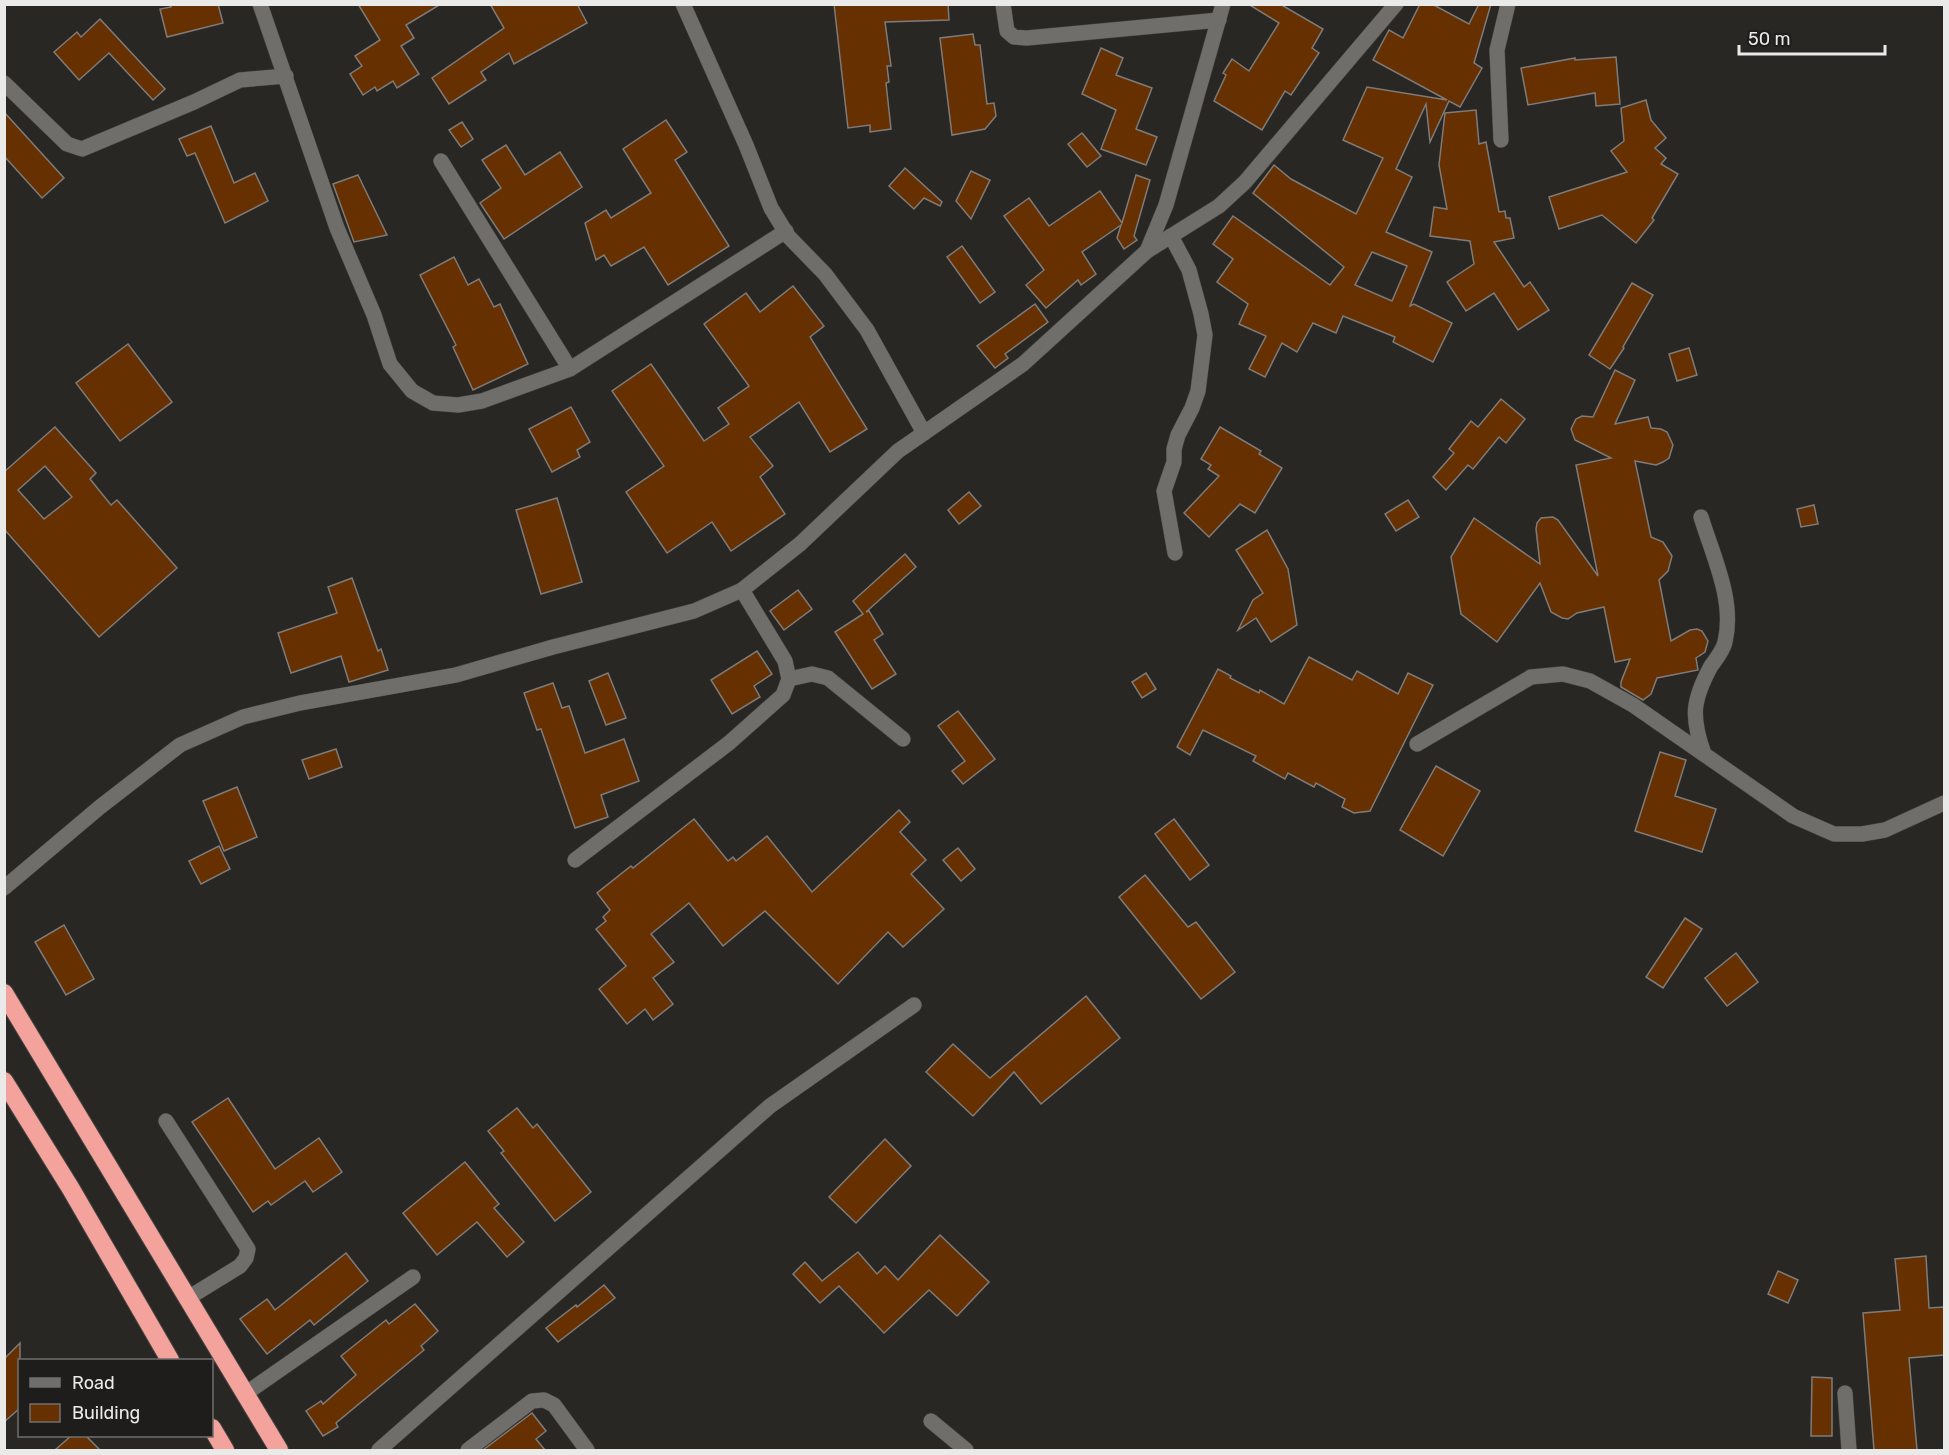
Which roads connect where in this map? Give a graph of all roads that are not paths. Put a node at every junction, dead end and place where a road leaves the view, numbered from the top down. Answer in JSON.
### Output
{"nodes":[{"id":1,"x":260,"y":4,"type":"edge"},
{"id":2,"x":683,"y":4,"type":"edge"},
{"id":3,"x":1003,"y":4,"type":"edge"},
{"id":4,"x":1223,"y":4,"type":"edge"},
{"id":5,"x":1396,"y":4,"type":"edge"},
{"id":6,"x":1508,"y":4,"type":"edge"},
{"id":7,"x":1219,"y":20,"type":"junction"},
{"id":8,"x":286,"y":76,"type":"junction"},
{"id":9,"x":4,"y":83,"type":"edge"},
{"id":10,"x":1501,"y":140,"type":"dead end"},
{"id":11,"x":441,"y":160,"type":"dead end"},
{"id":12,"x":786,"y":231,"type":"junction"},
{"id":13,"x":1171,"y":236,"type":"junction"},
{"id":14,"x":1147,"y":251,"type":"junction"},
{"id":15,"x":570,"y":369,"type":"junction"},
{"id":16,"x":924,"y":434,"type":"junction"},
{"id":17,"x":1701,"y":517,"type":"dead end"},
{"id":18,"x":1175,"y":553,"type":"dead end"},
{"id":19,"x":742,"y":590,"type":"junction"},
{"id":20,"x":789,"y":679,"type":"junction"},
{"id":21,"x":903,"y":740,"type":"dead end"},
{"id":22,"x":1417,"y":744,"type":"dead end"},
{"id":23,"x":1704,"y":754,"type":"junction"},
{"id":24,"x":1944,"y":803,"type":"edge"},
{"id":25,"x":575,"y":860,"type":"dead end"},
{"id":26,"x":4,"y":888,"type":"edge"},
{"id":27,"x":4,"y":993,"type":"edge"},
{"id":28,"x":914,"y":1005,"type":"dead end"},
{"id":29,"x":4,"y":1081,"type":"edge"},
{"id":30,"x":166,"y":1121,"type":"dead end"},
{"id":31,"x":413,"y":1277,"type":"dead end"},
{"id":32,"x":188,"y":1298,"type":"junction"},
{"id":33,"x":169,"y":1359,"type":"edge"},
{"id":34,"x":1845,"y":1392,"type":"dead end"},
{"id":35,"x":245,"y":1394,"type":"junction"},
{"id":36,"x":931,"y":1421,"type":"dead end"},
{"id":37,"x":213,"y":1430,"type":"edge"},
{"id":38,"x":225,"y":1450,"type":"edge"},
{"id":39,"x":279,"y":1450,"type":"edge"},
{"id":40,"x":379,"y":1450,"type":"edge"},
{"id":41,"x":468,"y":1450,"type":"edge"},
{"id":42,"x":587,"y":1450,"type":"edge"},
{"id":43,"x":966,"y":1450,"type":"edge"},
{"id":44,"x":1849,"y":1450,"type":"edge"}],
"edges":[{"from":1,"to":8,"type":"street"},
{"from":2,"to":12,"type":"street"},
{"from":3,"to":7,"type":"street"},
{"from":4,"to":7,"type":"street"},
{"from":5,"to":13,"type":"street"},
{"from":6,"to":10,"type":"street"},
{"from":7,"to":14,"type":"street"},
{"from":8,"to":9,"type":"street"},
{"from":8,"to":15,"type":"street"},
{"from":11,"to":15,"type":"street"},
{"from":12,"to":15,"type":"street"},
{"from":12,"to":16,"type":"street"},
{"from":13,"to":14,"type":"street"},
{"from":13,"to":18,"type":"street"},
{"from":14,"to":16,"type":"street"},
{"from":16,"to":19,"type":"street"},
{"from":17,"to":23,"type":"street"},
{"from":19,"to":20,"type":"street"},
{"from":19,"to":26,"type":"street"},
{"from":20,"to":21,"type":"street"},
{"from":20,"to":25,"type":"street"},
{"from":22,"to":23,"type":"street"},
{"from":23,"to":24,"type":"street"},
{"from":27,"to":32,"type":"highway"},
{"from":28,"to":40,"type":"street"},
{"from":29,"to":33,"type":"highway"},
{"from":30,"to":32,"type":"street"},
{"from":31,"to":35,"type":"street"},
{"from":32,"to":35,"type":"highway"},
{"from":34,"to":44,"type":"street"},
{"from":35,"to":39,"type":"highway"},
{"from":36,"to":43,"type":"street"},
{"from":37,"to":38,"type":"highway"},
{"from":41,"to":42,"type":"street"}]}
